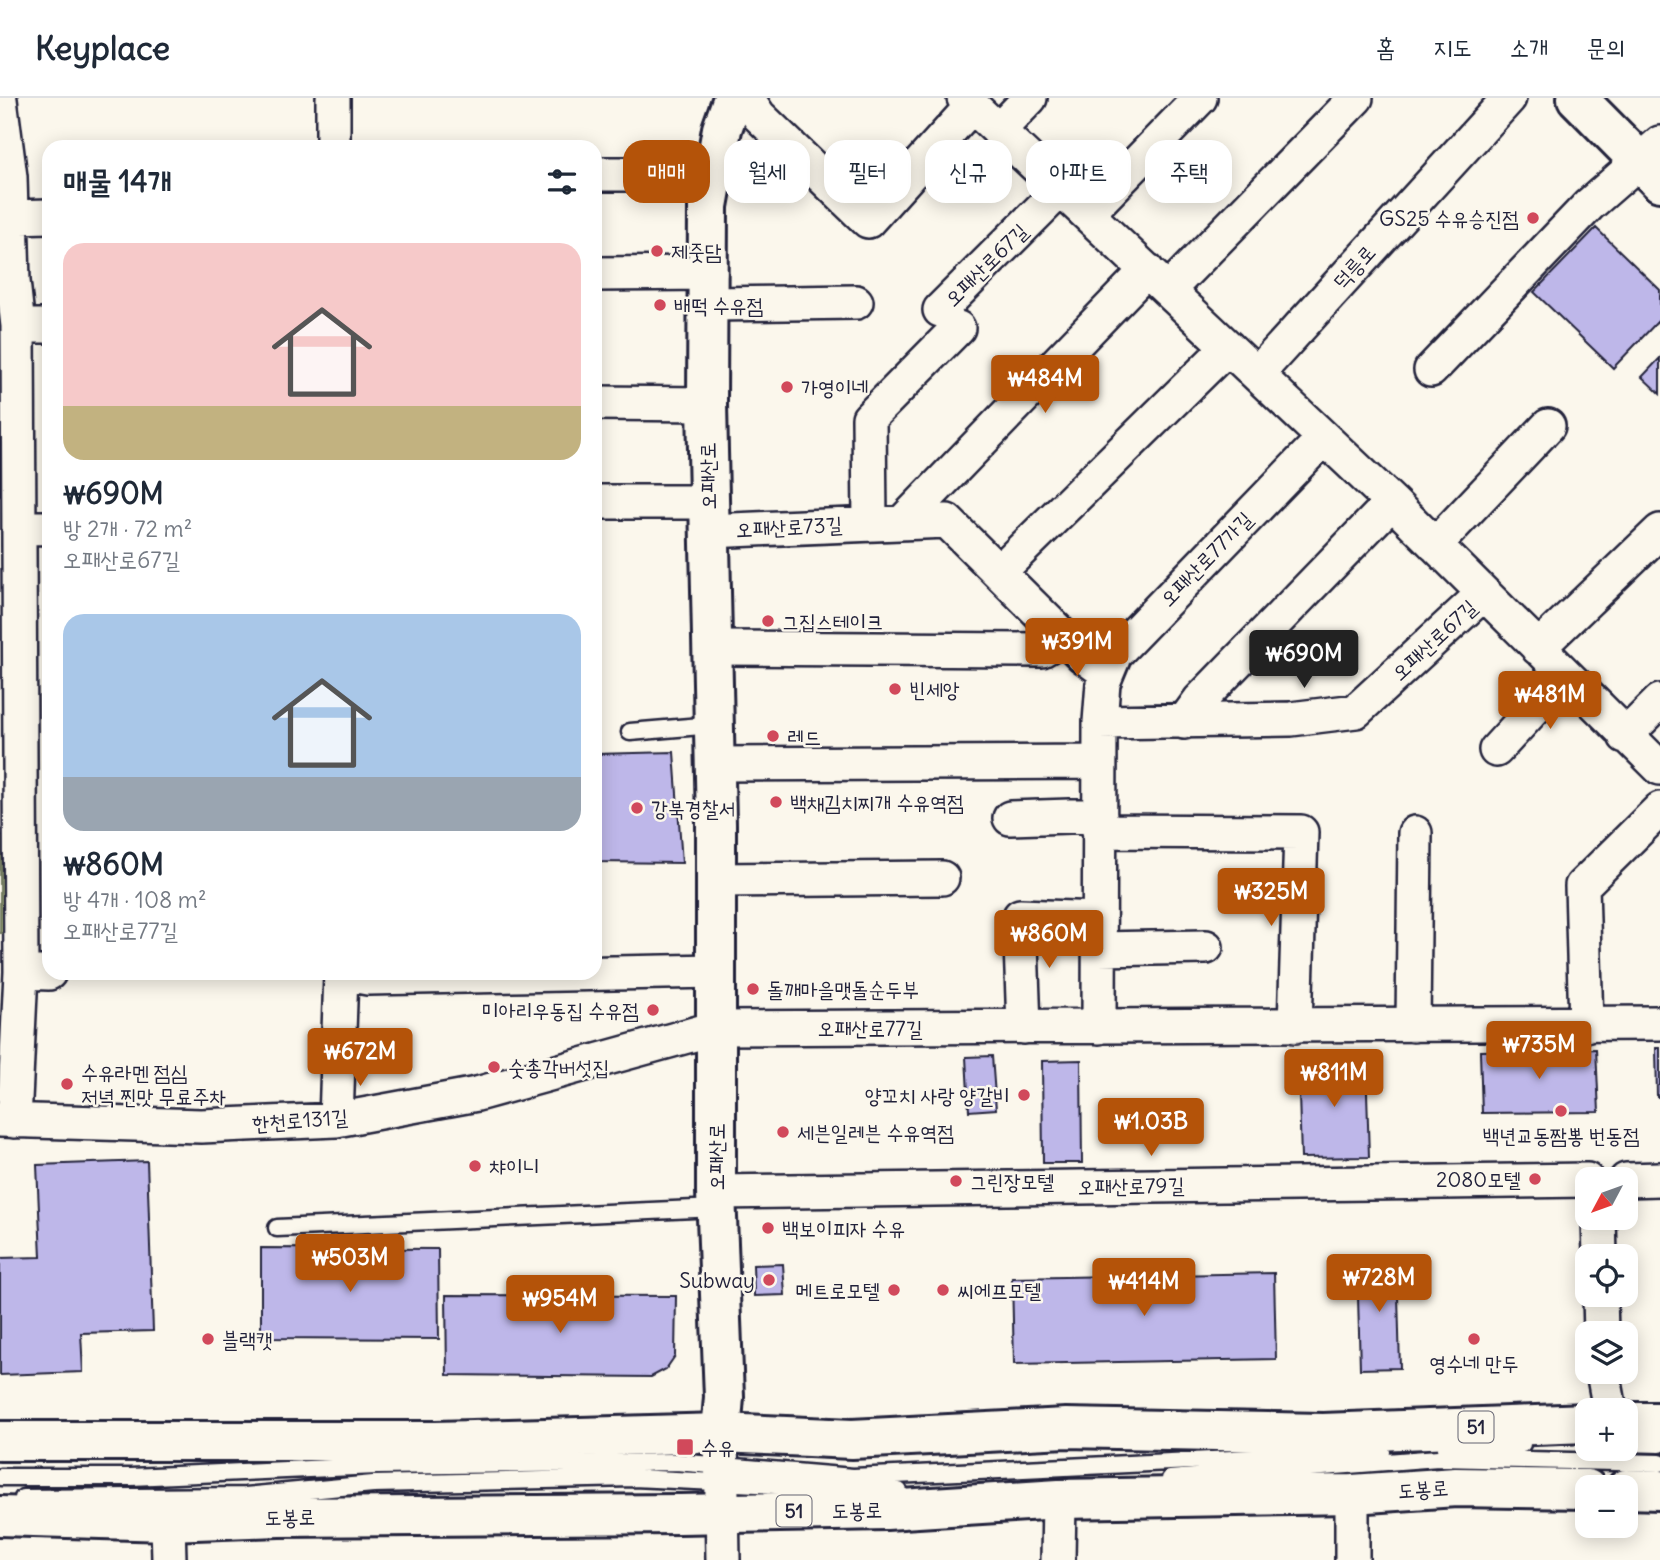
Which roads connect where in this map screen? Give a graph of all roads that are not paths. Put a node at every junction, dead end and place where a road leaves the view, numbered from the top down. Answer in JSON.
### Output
{"nodes":[{"id":1,"x":333,"y":98,"type":"edge"},
{"id":2,"x":733,"y":98,"type":"edge"},
{"id":3,"x":747,"y":98,"type":"edge"},
{"id":4,"x":1030,"y":98,"type":"edge"},
{"id":5,"x":1200,"y":98,"type":"edge"},
{"id":6,"x":1356,"y":98,"type":"edge"},
{"id":7,"x":1509,"y":98,"type":"edge"},
{"id":8,"x":1577,"y":98,"type":"edge"},
{"id":9,"x":0,"y":100,"type":"edge"},
{"id":10,"x":968,"y":102,"type":"edge"},
{"id":11,"x":998,"y":131,"type":"junction"},
{"id":12,"x":333,"y":140,"type":"edge"},
{"id":13,"x":1026,"y":157,"type":"edge"},
{"id":14,"x":1653,"y":162,"type":"edge"},
{"id":15,"x":602,"y":174,"type":"edge"},
{"id":16,"x":5,"y":178,"type":"edge"},
{"id":17,"x":713,"y":179,"type":"junction"},
{"id":18,"x":1048,"y":203,"type":"edge"},
{"id":19,"x":1075,"y":203,"type":"edge"},
{"id":20,"x":1087,"y":214,"type":"junction"},
{"id":21,"x":42,"y":216,"type":"edge"},
{"id":22,"x":12,"y":217,"type":"junction"},
{"id":23,"x":602,"y":275,"type":"edge"},
{"id":24,"x":1157,"y":280,"type":"junction"},
{"id":25,"x":6,"y":282,"type":"edge"},
{"id":26,"x":709,"y":288,"type":"junction"},
{"id":27,"x":856,"y":302,"type":"dead end"},
{"id":28,"x":949,"y":319,"type":"joint"},
{"id":29,"x":34,"y":326,"type":"edge"},
{"id":30,"x":1228,"y":347,"type":"junction"},
{"id":31,"x":1431,"y":370,"type":"dead end"},
{"id":32,"x":1256,"y":374,"type":"junction"},
{"id":33,"x":602,"y":403,"type":"edge"},
{"id":34,"x":707,"y":404,"type":"junction"},
{"id":35,"x":1548,"y":426,"type":"dead end"},
{"id":36,"x":1324,"y":438,"type":"junction"},
{"id":37,"x":1392,"y":502,"type":"junction"},
{"id":38,"x":602,"y":503,"type":"edge"},
{"id":39,"x":709,"y":516,"type":"junction"},
{"id":40,"x":903,"y":522,"type":"junction"},
{"id":41,"x":870,"y":523,"type":"junction"},
{"id":42,"x":34,"y":527,"type":"edge"},
{"id":43,"x":1660,"y":531,"type":"edge"},
{"id":44,"x":1434,"y":545,"type":"junction"},
{"id":45,"x":999,"y":572,"type":"junction"},
{"id":46,"x":1483,"y":594,"type":"junction"},
{"id":47,"x":1064,"y":637,"type":"junction"},
{"id":48,"x":34,"y":640,"type":"edge"},
{"id":49,"x":711,"y":648,"type":"junction"},
{"id":50,"x":1538,"y":648,"type":"junction"},
{"id":51,"x":1107,"y":673,"type":"junction"},
{"id":52,"x":1565,"y":676,"type":"junction"},
{"id":53,"x":1660,"y":701,"type":"edge"},
{"id":54,"x":1100,"y":722,"type":"junction"},
{"id":55,"x":1184,"y":722,"type":"junction"},
{"id":56,"x":713,"y":725,"type":"junction"},
{"id":57,"x":630,"y":732,"type":"dead end"},
{"id":58,"x":1625,"y":736,"type":"junction"},
{"id":59,"x":34,"y":744,"type":"edge"},
{"id":60,"x":1496,"y":750,"type":"dead end"},
{"id":61,"x":1099,"y":762,"type":"junction"},
{"id":62,"x":714,"y":764,"type":"junction"},
{"id":63,"x":1660,"y":768,"type":"edge"},
{"id":64,"x":1660,"y":809,"type":"edge"},
{"id":65,"x":1010,"y":818,"type":"dead end"},
{"id":66,"x":1099,"y":823,"type":"junction"},
{"id":67,"x":1415,"y":833,"type":"dead end"},
{"id":68,"x":942,"y":878,"type":"dead end"},
{"id":69,"x":716,"y":880,"type":"junction"},
{"id":70,"x":1099,"y":934,"type":"junction"},
{"id":71,"x":1206,"y":947,"type":"dead end"},
{"id":72,"x":716,"y":971,"type":"junction"},
{"id":73,"x":35,"y":972,"type":"edge"},
{"id":74,"x":602,"y":973,"type":"edge"},
{"id":75,"x":341,"y":980,"type":"edge"},
{"id":76,"x":1660,"y":1023,"type":"edge"},
{"id":77,"x":1586,"y":1025,"type":"junction"},
{"id":78,"x":1295,"y":1026,"type":"junction"},
{"id":79,"x":1413,"y":1026,"type":"junction"},
{"id":80,"x":1024,"y":1027,"type":"junction"},
{"id":81,"x":1099,"y":1027,"type":"junction"},
{"id":82,"x":716,"y":1028,"type":"junction"},
{"id":83,"x":336,"y":1120,"type":"junction"},
{"id":84,"x":7,"y":1121,"type":"edge"},
{"id":85,"x":1660,"y":1179,"type":"edge"},
{"id":86,"x":1575,"y":1180,"type":"edge"},
{"id":87,"x":1638,"y":1180,"type":"edge"},
{"id":88,"x":717,"y":1200,"type":"junction"},
{"id":89,"x":277,"y":1228,"type":"dead end"},
{"id":90,"x":1638,"y":1422,"type":"edge"},
{"id":91,"x":1660,"y":1422,"type":"edge"},
{"id":92,"x":1575,"y":1423,"type":"edge"},
{"id":93,"x":0,"y":1441,"type":"edge"},
{"id":94,"x":1638,"y":1443,"type":"edge"},
{"id":95,"x":1538,"y":1444,"type":"dead end"},
{"id":96,"x":1660,"y":1444,"type":"edge"},
{"id":97,"x":1660,"y":1463,"type":"edge"},
{"id":98,"x":723,"y":1474,"type":"junction"},
{"id":99,"x":0,"y":1477,"type":"edge"},
{"id":100,"x":1575,"y":1489,"type":"edge"},
{"id":101,"x":1638,"y":1489,"type":"edge"},
{"id":102,"x":1660,"y":1490,"type":"edge"},
{"id":103,"x":1352,"y":1494,"type":"junction"},
{"id":104,"x":0,"y":1498,"type":"edge"},
{"id":105,"x":1059,"y":1499,"type":"junction"},
{"id":106,"x":0,"y":1516,"type":"edge"},
{"id":107,"x":168,"y":1521,"type":"junction"},
{"id":108,"x":169,"y":1560,"type":"edge"},
{"id":109,"x":723,"y":1560,"type":"edge"},
{"id":110,"x":1058,"y":1560,"type":"edge"},
{"id":111,"x":1352,"y":1560,"type":"edge"}],
"edges":[{"from":1,"to":12,"type":"street"},
{"from":2,"to":17,"type":"main road","name":"오패산로"},
{"from":3,"to":10,"type":"street","name":"오패산로67길"},
{"from":4,"to":11,"type":"street"},
{"from":5,"to":20,"type":"street"},
{"from":6,"to":24,"type":"street"},
{"from":7,"to":32,"type":"street","name":"덕릉로"},
{"from":8,"to":14,"type":"main road"},
{"from":9,"to":16,"type":"street"},
{"from":10,"to":11,"type":"street","name":"오패산로67길"},
{"from":11,"to":13,"type":"street","name":"오패산로67길"},
{"from":14,"to":31,"type":"street"},
{"from":15,"to":17,"type":"street"},
{"from":16,"to":22,"type":"street"},
{"from":17,"to":26,"type":"main road","name":"오패산로"},
{"from":18,"to":28,"type":"street","name":"오패산로67길"},
{"from":19,"to":20,"type":"street","name":"오패산로67길"},
{"from":20,"to":24,"type":"street","name":"오패산로67길"},
{"from":21,"to":22,"type":"street"},
{"from":22,"to":25,"type":"street"},
{"from":23,"to":26,"type":"street"},
{"from":24,"to":30,"type":"street","name":"오패산로67길"},
{"from":24,"to":40,"type":"street"},
{"from":25,"to":29,"type":"street"},
{"from":26,"to":27,"type":"street"},
{"from":26,"to":34,"type":"main road","name":"오패산로"},
{"from":28,"to":41,"type":"street","name":"오패산로73길"},
{"from":29,"to":42,"type":"street"},
{"from":30,"to":32,"type":"street","name":"오패산로67길"},
{"from":30,"to":45,"type":"street"},
{"from":32,"to":36,"type":"street","name":"오패산로67길"},
{"from":33,"to":34,"type":"street"},
{"from":34,"to":39,"type":"main road","name":"오패산로"},
{"from":35,"to":44,"type":"street"},
{"from":36,"to":37,"type":"street","name":"오패산로67길"},
{"from":36,"to":51,"type":"street","name":"오패산로77가길"},
{"from":37,"to":44,"type":"street","name":"오패산로67길"},
{"from":37,"to":55,"type":"street"},
{"from":38,"to":39,"type":"street","name":"오패산로73길"},
{"from":39,"to":41,"type":"street","name":"오패산로73길"},
{"from":39,"to":49,"type":"main road","name":"오패산로"},
{"from":40,"to":41,"type":"street","name":"오패산로73길"},
{"from":40,"to":45,"type":"street","name":"오패산로73길"},
{"from":42,"to":48,"type":"street"},
{"from":43,"to":50,"type":"street"},
{"from":44,"to":46,"type":"street","name":"오패산로67길"},
{"from":45,"to":47,"type":"street","name":"오패산로73길"},
{"from":46,"to":50,"type":"street","name":"오패산로67길"},
{"from":46,"to":55,"type":"street","name":"오패산로67길"},
{"from":47,"to":49,"type":"street"},
{"from":47,"to":51,"type":"street","name":"오패산로73길"},
{"from":48,"to":59,"type":"street"},
{"from":49,"to":56,"type":"main road","name":"오패산로"},
{"from":50,"to":52,"type":"street","name":"오패산로67길"},
{"from":51,"to":54,"type":"street","name":"오패산로77가길"},
{"from":52,"to":58,"type":"street","name":"오패산로67길"},
{"from":52,"to":60,"type":"street"},
{"from":53,"to":58,"type":"street"},
{"from":54,"to":55,"type":"street","name":"오패산로67길"},
{"from":54,"to":61,"type":"street","name":"오패산로77가길"},
{"from":56,"to":57,"type":"lane"},
{"from":56,"to":62,"type":"main road","name":"오패산로"},
{"from":58,"to":63,"type":"street","name":"오패산로67길"},
{"from":59,"to":73,"type":"street"},
{"from":61,"to":62,"type":"street"},
{"from":61,"to":66,"type":"street","name":"오패산로77가길"},
{"from":62,"to":69,"type":"main road","name":"오패산로"},
{"from":64,"to":77,"type":"street"},
{"from":65,"to":66,"type":"street"},
{"from":66,"to":70,"type":"street","name":"오패산로77가길"},
{"from":66,"to":78,"type":"street"},
{"from":67,"to":79,"type":"street"},
{"from":68,"to":69,"type":"street"},
{"from":69,"to":72,"type":"main road","name":"오패산로"},
{"from":70,"to":71,"type":"street"},
{"from":70,"to":80,"type":"street"},
{"from":70,"to":81,"type":"street","name":"오패산로77가길"},
{"from":72,"to":74,"type":"street"},
{"from":72,"to":82,"type":"main road","name":"오패산로"},
{"from":73,"to":84,"type":"street"},
{"from":75,"to":83,"type":"street"},
{"from":76,"to":77,"type":"street","name":"오패산로77길"},
{"from":77,"to":79,"type":"street","name":"오패산로77길"},
{"from":78,"to":79,"type":"street","name":"오패산로77길"},
{"from":78,"to":81,"type":"street","name":"오패산로77길"},
{"from":80,"to":81,"type":"street","name":"오패산로77길"},
{"from":80,"to":82,"type":"street","name":"오패산로77길"},
{"from":82,"to":83,"type":"street","name":"한천로131길"},
{"from":82,"to":88,"type":"main road","name":"오패산로"},
{"from":83,"to":84,"type":"street","name":"한천로131길"},
{"from":85,"to":87,"type":"street"},
{"from":86,"to":88,"type":"street","name":"오패산로79길"},
{"from":88,"to":89,"type":"lane"},
{"from":88,"to":98,"type":"main road","name":"오패산로"},
{"from":90,"to":91,"type":"main road"},
{"from":92,"to":98,"type":"main road","name":"도봉로","number":"51"},
{"from":93,"to":98,"type":"main road","name":"도봉로","number":"51"},
{"from":94,"to":96,"type":"lane"},
{"from":95,"to":98,"type":"lane"},
{"from":97,"to":98,"type":"lane"},
{"from":98,"to":99,"type":"lane"},
{"from":98,"to":104,"type":"lane"},
{"from":98,"to":105,"type":"main road","name":"도봉로","number":"51"},
{"from":98,"to":107,"type":"main road","name":"도봉로","number":"51"},
{"from":98,"to":109,"type":"street"},
{"from":100,"to":103,"type":"main road","name":"도봉로","number":"51"},
{"from":101,"to":102,"type":"main road"},
{"from":103,"to":105,"type":"main road","name":"도봉로","number":"51"},
{"from":103,"to":111,"type":"street"},
{"from":105,"to":110,"type":"street"},
{"from":106,"to":107,"type":"main road","name":"도봉로","number":"51"},
{"from":107,"to":108,"type":"street"}]}
